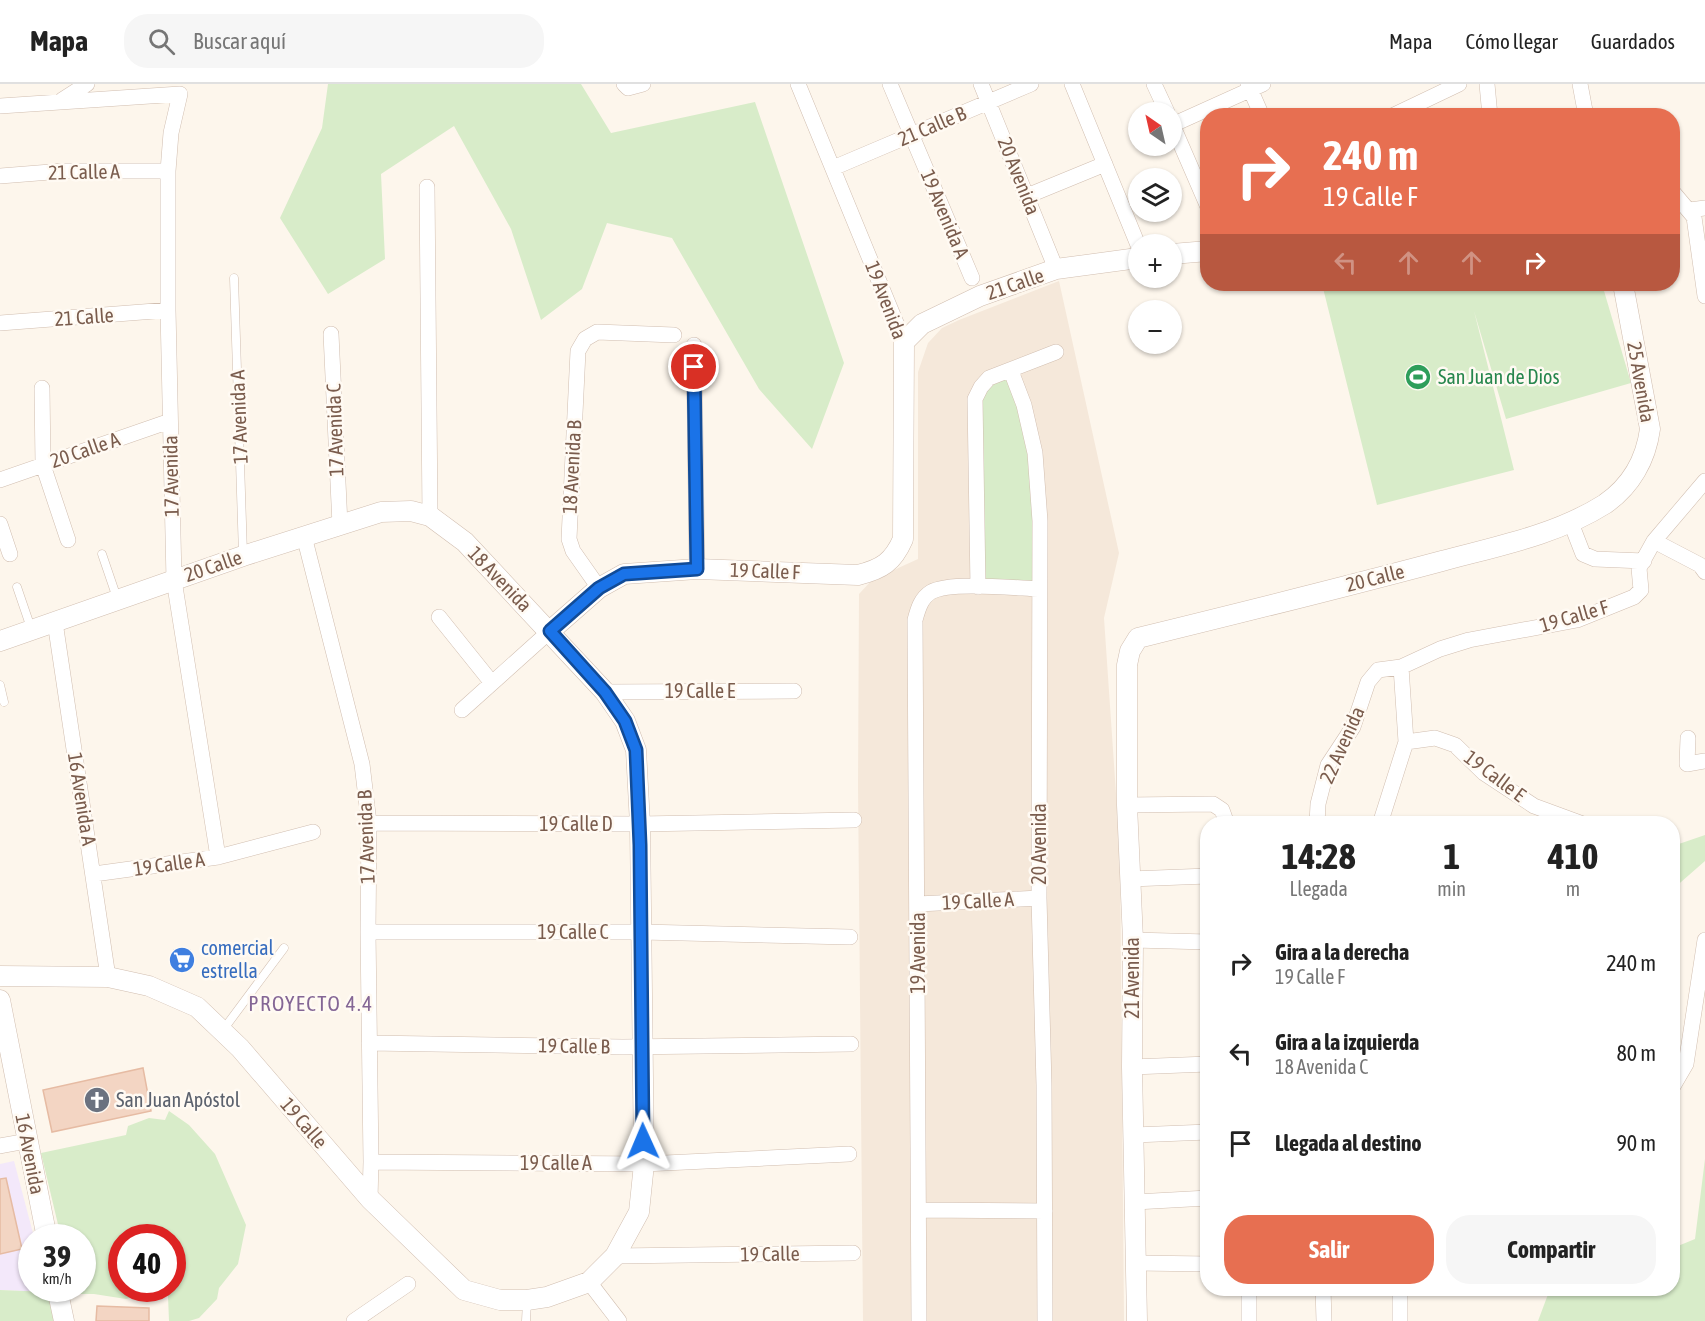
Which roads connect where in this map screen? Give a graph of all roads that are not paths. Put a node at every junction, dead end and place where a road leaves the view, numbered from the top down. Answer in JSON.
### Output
{"nodes":[{"id":1,"x":87,"y":84,"type":"edge"},
{"id":2,"x":643,"y":84,"type":"edge"},
{"id":3,"x":798,"y":84,"type":"edge"},
{"id":4,"x":890,"y":84,"type":"edge"},
{"id":5,"x":981,"y":84,"type":"edge"},
{"id":6,"x":1031,"y":84,"type":"edge"},
{"id":7,"x":1072,"y":84,"type":"edge"},
{"id":8,"x":1154,"y":84,"type":"edge"},
{"id":9,"x":1459,"y":84,"type":"edge"},
{"id":10,"x":1487,"y":84,"type":"edge"},
{"id":11,"x":1580,"y":84,"type":"edge"},
{"id":12,"x":626,"y":86,"type":"edge"},
{"id":13,"x":1254,"y":86,"type":"edge"},
{"id":14,"x":59,"y":102,"type":"junction"},
{"id":15,"x":988,"y":102,"type":"junction"},
{"id":16,"x":1162,"y":102,"type":"edge"},
{"id":17,"x":0,"y":106,"type":"edge"},
{"id":18,"x":1207,"y":108,"type":"edge"},
{"id":19,"x":1260,"y":108,"type":"edge"},
{"id":20,"x":1409,"y":108,"type":"edge"},
{"id":21,"x":1489,"y":108,"type":"edge"},
{"id":22,"x":1584,"y":108,"type":"edge"},
{"id":23,"x":1200,"y":111,"type":"edge"},
{"id":24,"x":1182,"y":119,"type":"edge"},
{"id":25,"x":911,"y":134,"type":"junction"},
{"id":26,"x":1182,"y":147,"type":"edge"},
{"id":27,"x":1106,"y":164,"type":"junction"},
{"id":28,"x":832,"y":168,"type":"junction"},
{"id":29,"x":168,"y":171,"type":"junction"},
{"id":30,"x":0,"y":176,"type":"edge"},
{"id":31,"x":427,"y":187,"type":"dead end"},
{"id":32,"x":1200,"y":189,"type":"edge"},
{"id":33,"x":1027,"y":196,"type":"junction"},
{"id":34,"x":1680,"y":197,"type":"edge"},
{"id":35,"x":1697,"y":209,"type":"edge"},
{"id":36,"x":1134,"y":234,"type":"edge"},
{"id":37,"x":1200,"y":252,"type":"edge"},
{"id":38,"x":1182,"y":254,"type":"edge"},
{"id":39,"x":1128,"y":259,"type":"edge"},
{"id":40,"x":1056,"y":269,"type":"junction"},
{"id":41,"x":234,"y":278,"type":"dead end"},
{"id":42,"x":972,"y":278,"type":"dead end"},
{"id":43,"x":1624,"y":291,"type":"edge"},
{"id":44,"x":1705,"y":296,"type":"edge"},
{"id":45,"x":168,"y":310,"type":"junction"},
{"id":46,"x":0,"y":323,"type":"edge"},
{"id":47,"x":331,"y":334,"type":"dead end"},
{"id":48,"x":674,"y":335,"type":"dead end"},
{"id":49,"x":904,"y":342,"type":"junction"},
{"id":50,"x":694,"y":345,"type":"dead end"},
{"id":51,"x":1056,"y":352,"type":"dead end"},
{"id":52,"x":1011,"y":371,"type":"junction"},
{"id":53,"x":42,"y":388,"type":"dead end"},
{"id":54,"x":170,"y":421,"type":"junction"},
{"id":55,"x":43,"y":465,"type":"junction"},
{"id":56,"x":0,"y":480,"type":"edge"},
{"id":57,"x":1705,"y":482,"type":"edge"},
{"id":58,"x":1606,"y":503,"type":"joint"},
{"id":59,"x":430,"y":516,"type":"junction"},
{"id":60,"x":1571,"y":523,"type":"junction"},
{"id":61,"x":0,"y":524,"type":"edge"},
{"id":62,"x":340,"y":525,"type":"junction"},
{"id":63,"x":304,"y":536,"type":"junction"},
{"id":64,"x":68,"y":540,"type":"dead end"},
{"id":65,"x":1654,"y":542,"type":"junction"},
{"id":66,"x":10,"y":554,"type":"dead end"},
{"id":67,"x":102,"y":554,"type":"dead end"},
{"id":68,"x":243,"y":556,"type":"junction"},
{"id":69,"x":1644,"y":561,"type":"junction"},
{"id":70,"x":890,"y":562,"type":"joint"},
{"id":71,"x":697,"y":569,"type":"junction"},
{"id":72,"x":1705,"y":572,"type":"edge"},
{"id":73,"x":174,"y":580,"type":"junction"},
{"id":74,"x":17,"y":587,"type":"dead end"},
{"id":75,"x":978,"y":587,"type":"junction"},
{"id":76,"x":599,"y":588,"type":"junction"},
{"id":77,"x":1038,"y":589,"type":"junction"},
{"id":78,"x":118,"y":600,"type":"junction"},
{"id":79,"x":439,"y":617,"type":"dead end"},
{"id":80,"x":55,"y":622,"type":"junction"},
{"id":81,"x":32,"y":630,"type":"junction"},
{"id":82,"x":550,"y":631,"type":"junction"},
{"id":83,"x":1138,"y":638,"type":"joint"},
{"id":84,"x":0,"y":641,"type":"edge"},
{"id":85,"x":1401,"y":667,"type":"junction"},
{"id":86,"x":1378,"y":670,"type":"joint"},
{"id":87,"x":492,"y":683,"type":"junction"},
{"id":88,"x":0,"y":685,"type":"edge"},
{"id":89,"x":795,"y":691,"type":"dead end"},
{"id":90,"x":605,"y":692,"type":"junction"},
{"id":91,"x":4,"y":702,"type":"dead end"},
{"id":92,"x":462,"y":710,"type":"dead end"},
{"id":93,"x":1688,"y":738,"type":"dead end"},
{"id":94,"x":1406,"y":742,"type":"junction"},
{"id":95,"x":1705,"y":761,"type":"edge"},
{"id":96,"x":1126,"y":805,"type":"junction"},
{"id":97,"x":1223,"y":816,"type":"edge"},
{"id":98,"x":1317,"y":816,"type":"edge"},
{"id":99,"x":1383,"y":816,"type":"edge"},
{"id":100,"x":1561,"y":816,"type":"edge"},
{"id":101,"x":854,"y":820,"type":"dead end"},
{"id":102,"x":369,"y":823,"type":"junction"},
{"id":103,"x":640,"y":824,"type":"junction"},
{"id":104,"x":313,"y":832,"type":"dead end"},
{"id":105,"x":218,"y":857,"type":"junction"},
{"id":106,"x":94,"y":874,"type":"junction"},
{"id":107,"x":1200,"y":876,"type":"edge"},
{"id":108,"x":1130,"y":879,"type":"junction"},
{"id":109,"x":1039,"y":898,"type":"junction"},
{"id":110,"x":918,"y":904,"type":"junction"},
{"id":111,"x":368,"y":932,"type":"junction"},
{"id":112,"x":642,"y":932,"type":"junction"},
{"id":113,"x":850,"y":937,"type":"dead end"},
{"id":114,"x":1133,"y":940,"type":"junction"},
{"id":115,"x":1705,"y":940,"type":"edge"},
{"id":116,"x":1200,"y":942,"type":"edge"},
{"id":117,"x":284,"y":948,"type":"dead end"},
{"id":118,"x":0,"y":976,"type":"edge"},
{"id":119,"x":108,"y":977,"type":"junction"},
{"id":120,"x":0,"y":1000,"type":"edge"},
{"id":121,"x":222,"y":1031,"type":"junction"},
{"id":122,"x":369,"y":1043,"type":"junction"},
{"id":123,"x":851,"y":1044,"type":"dead end"},
{"id":124,"x":642,"y":1047,"type":"junction"},
{"id":125,"x":1200,"y":1064,"type":"edge"},
{"id":126,"x":1132,"y":1067,"type":"junction"},
{"id":127,"x":1680,"y":1075,"type":"edge"},
{"id":128,"x":1200,"y":1132,"type":"edge"},
{"id":129,"x":1134,"y":1135,"type":"junction"},
{"id":130,"x":27,"y":1142,"type":"junction"},
{"id":131,"x":0,"y":1146,"type":"edge"},
{"id":132,"x":849,"y":1154,"type":"dead end"},
{"id":133,"x":371,"y":1162,"type":"junction"},
{"id":134,"x":644,"y":1164,"type":"junction"},
{"id":135,"x":1200,"y":1198,"type":"edge"},
{"id":136,"x":370,"y":1199,"type":"junction"},
{"id":137,"x":1135,"y":1202,"type":"junction"},
{"id":138,"x":919,"y":1210,"type":"junction"},
{"id":139,"x":1045,"y":1210,"type":"junction"},
{"id":140,"x":43,"y":1224,"type":"edge"},
{"id":141,"x":853,"y":1253,"type":"dead end"},
{"id":142,"x":615,"y":1256,"type":"junction"},
{"id":143,"x":1136,"y":1263,"type":"junction"},
{"id":144,"x":1200,"y":1264,"type":"edge"},
{"id":145,"x":589,"y":1282,"type":"junction"},
{"id":146,"x":408,"y":1284,"type":"dead end"},
{"id":147,"x":1249,"y":1296,"type":"edge"},
{"id":148,"x":1323,"y":1296,"type":"edge"},
{"id":149,"x":1400,"y":1296,"type":"edge"},
{"id":150,"x":527,"y":1300,"type":"junction"},
{"id":151,"x":60,"y":1302,"type":"edge"},
{"id":152,"x":64,"y":1321,"type":"edge"},
{"id":153,"x":354,"y":1321,"type":"edge"},
{"id":154,"x":526,"y":1321,"type":"edge"},
{"id":155,"x":619,"y":1321,"type":"edge"},
{"id":156,"x":919,"y":1321,"type":"edge"},
{"id":157,"x":1045,"y":1321,"type":"edge"},
{"id":158,"x":1137,"y":1321,"type":"edge"},
{"id":159,"x":1249,"y":1321,"type":"edge"},
{"id":160,"x":1324,"y":1321,"type":"edge"},
{"id":161,"x":1400,"y":1321,"type":"edge"}],
"edges":[{"from":1,"to":14,"type":"street"},
{"from":2,"to":12,"type":"street"},
{"from":3,"to":28,"type":"street","name":"19 Avenida"},
{"from":4,"to":25,"type":"street","name":"19 Avenida A"},
{"from":5,"to":15,"type":"street","name":"20 Avenida"},
{"from":6,"to":15,"type":"street","name":"21 Calle B"},
{"from":7,"to":27,"type":"street"},
{"from":8,"to":16,"type":"street"},
{"from":9,"to":20,"type":"street"},
{"from":10,"to":21,"type":"street"},
{"from":11,"to":22,"type":"street"},
{"from":13,"to":18,"type":"street"},
{"from":13,"to":19,"type":"street"},
{"from":14,"to":17,"type":"street"},
{"from":14,"to":29,"type":"street","name":"17 Avenida"},
{"from":15,"to":25,"type":"street","name":"21 Calle B"},
{"from":15,"to":33,"type":"street","name":"20 Avenida"},
{"from":23,"to":24,"type":"street"},
{"from":25,"to":28,"type":"street","name":"21 Calle B"},
{"from":25,"to":42,"type":"street","name":"19 Avenida A"},
{"from":26,"to":32,"type":"street"},
{"from":27,"to":33,"type":"street"},
{"from":27,"to":36,"type":"street"},
{"from":28,"to":49,"type":"street","name":"19 Avenida"},
{"from":29,"to":30,"type":"street","name":"21 Calle A"},
{"from":29,"to":45,"type":"street","name":"17 Avenida"},
{"from":31,"to":59,"type":"street"},
{"from":33,"to":40,"type":"street","name":"20 Avenida"},
{"from":34,"to":35,"type":"street"},
{"from":35,"to":44,"type":"street"},
{"from":37,"to":38,"type":"street"},
{"from":39,"to":40,"type":"street","name":"21 Calle"},
{"from":40,"to":49,"type":"street","name":"21 Calle"},
{"from":41,"to":68,"type":"lane","name":"17 Avenida A"},
{"from":43,"to":58,"type":"street","name":"25 Avenida"},
{"from":45,"to":46,"type":"street","name":"21 Calle"},
{"from":45,"to":54,"type":"street","name":"17 Avenida"},
{"from":47,"to":62,"type":"street","name":"17 Avenida C"},
{"from":48,"to":76,"type":"street","name":"18 Avenida B"},
{"from":49,"to":70,"type":"street","name":"19 Avenida"},
{"from":50,"to":71,"type":"street"},
{"from":51,"to":52,"type":"street"},
{"from":52,"to":75,"type":"street"},
{"from":52,"to":77,"type":"street","name":"20 Avenida"},
{"from":53,"to":55,"type":"street"},
{"from":54,"to":55,"type":"street","name":"20 Calle A"},
{"from":54,"to":73,"type":"street","name":"17 Avenida"},
{"from":55,"to":56,"type":"street","name":"20 Calle A"},
{"from":55,"to":64,"type":"street"},
{"from":57,"to":65,"type":"street","name":"19 Calle F"},
{"from":58,"to":60,"type":"street","name":"20 Calle"},
{"from":59,"to":62,"type":"street","name":"20 Calle"},
{"from":59,"to":82,"type":"street","name":"18 Avenida"},
{"from":60,"to":69,"type":"street"},
{"from":60,"to":83,"type":"street","name":"20 Calle"},
{"from":61,"to":66,"type":"street"},
{"from":62,"to":63,"type":"street","name":"20 Calle"},
{"from":63,"to":68,"type":"street","name":"20 Calle"},
{"from":63,"to":102,"type":"street","name":"17 Avenida B"},
{"from":65,"to":69,"type":"street","name":"19 Calle F"},
{"from":65,"to":72,"type":"street"},
{"from":67,"to":78,"type":"lane"},
{"from":68,"to":73,"type":"street","name":"20 Calle"},
{"from":69,"to":85,"type":"street","name":"19 Calle F"},
{"from":70,"to":71,"type":"street","name":"19 Calle F"},
{"from":71,"to":76,"type":"street","name":"19 Calle F"},
{"from":73,"to":78,"type":"street","name":"20 Calle"},
{"from":73,"to":105,"type":"street","name":"17 Avenida"},
{"from":74,"to":81,"type":"lane"},
{"from":75,"to":77,"type":"street"},
{"from":75,"to":110,"type":"street","name":"19 Avenida"},
{"from":76,"to":82,"type":"street","name":"19 Calle F"},
{"from":77,"to":109,"type":"street","name":"20 Avenida"},
{"from":78,"to":80,"type":"street","name":"20 Calle"},
{"from":79,"to":87,"type":"street"},
{"from":80,"to":81,"type":"street","name":"20 Calle"},
{"from":80,"to":106,"type":"street","name":"16 Avenida A"},
{"from":81,"to":84,"type":"street","name":"20 Calle"},
{"from":82,"to":87,"type":"street"},
{"from":82,"to":90,"type":"street","name":"18 Avenida"},
{"from":83,"to":96,"type":"street","name":"21 Avenida"},
{"from":85,"to":86,"type":"street","name":"19 Calle F"},
{"from":85,"to":94,"type":"street"},
{"from":86,"to":98,"type":"street","name":"22 Avenida"},
{"from":87,"to":92,"type":"street"},
{"from":88,"to":91,"type":"lane"},
{"from":89,"to":90,"type":"street","name":"19 Calle E"},
{"from":90,"to":103,"type":"street","name":"18 Avenida"},
{"from":93,"to":95,"type":"street"},
{"from":94,"to":99,"type":"street"},
{"from":94,"to":100,"type":"street","name":"19 Calle E"},
{"from":96,"to":97,"type":"street"},
{"from":96,"to":108,"type":"street","name":"21 Avenida"},
{"from":101,"to":103,"type":"street","name":"19 Calle D"},
{"from":102,"to":103,"type":"street","name":"19 Calle D"},
{"from":102,"to":111,"type":"street","name":"17 Avenida B"},
{"from":103,"to":112,"type":"street","name":"18 Avenida"},
{"from":104,"to":105,"type":"street","name":"19 Calle A"},
{"from":105,"to":106,"type":"street","name":"19 Calle A"},
{"from":106,"to":119,"type":"street","name":"16 Avenida A"},
{"from":107,"to":108,"type":"street"},
{"from":108,"to":114,"type":"street","name":"21 Avenida"},
{"from":109,"to":110,"type":"street","name":"19 Calle A"},
{"from":109,"to":139,"type":"street","name":"20 Avenida"},
{"from":110,"to":138,"type":"street","name":"19 Avenida"},
{"from":111,"to":112,"type":"street","name":"19 Calle C"},
{"from":111,"to":122,"type":"street","name":"17 Avenida B"},
{"from":112,"to":113,"type":"street","name":"19 Calle C"},
{"from":112,"to":124,"type":"street","name":"18 Avenida"},
{"from":114,"to":116,"type":"street"},
{"from":114,"to":126,"type":"street","name":"21 Avenida"},
{"from":115,"to":127,"type":"street"},
{"from":117,"to":121,"type":"lane"},
{"from":118,"to":119,"type":"street","name":"19 Calle"},
{"from":119,"to":121,"type":"street","name":"19 Calle"},
{"from":120,"to":130,"type":"street","name":"16 Avenida"},
{"from":121,"to":136,"type":"street","name":"19 Calle"},
{"from":122,"to":124,"type":"street","name":"19 Calle B"},
{"from":122,"to":133,"type":"street","name":"17 Avenida B"},
{"from":123,"to":124,"type":"street","name":"19 Calle B"},
{"from":124,"to":134,"type":"street","name":"18 Avenida"},
{"from":125,"to":126,"type":"street"},
{"from":126,"to":129,"type":"street","name":"21 Avenida"},
{"from":128,"to":129,"type":"street"},
{"from":129,"to":137,"type":"street","name":"21 Avenida"},
{"from":130,"to":131,"type":"street"},
{"from":130,"to":140,"type":"street","name":"16 Avenida"},
{"from":132,"to":134,"type":"street","name":"19 Calle A"},
{"from":133,"to":134,"type":"street","name":"19 Calle A"},
{"from":133,"to":136,"type":"street"},
{"from":134,"to":142,"type":"street","name":"18 Avenida"},
{"from":135,"to":137,"type":"street"},
{"from":136,"to":150,"type":"street","name":"19 Calle"},
{"from":137,"to":143,"type":"street","name":"21 Avenida"},
{"from":138,"to":139,"type":"street"},
{"from":138,"to":156,"type":"street","name":"19 Avenida"},
{"from":139,"to":157,"type":"street","name":"20 Avenida"},
{"from":141,"to":142,"type":"street","name":"19 Calle"},
{"from":142,"to":145,"type":"street","name":"18 Avenida"},
{"from":143,"to":144,"type":"street"},
{"from":143,"to":158,"type":"street","name":"21 Avenida"},
{"from":145,"to":150,"type":"street","name":"19 Calle"},
{"from":145,"to":155,"type":"street"},
{"from":146,"to":153,"type":"street"},
{"from":147,"to":159,"type":"street"},
{"from":148,"to":160,"type":"street"},
{"from":149,"to":161,"type":"street"},
{"from":150,"to":154,"type":"lane"},
{"from":151,"to":152,"type":"street"}]}
